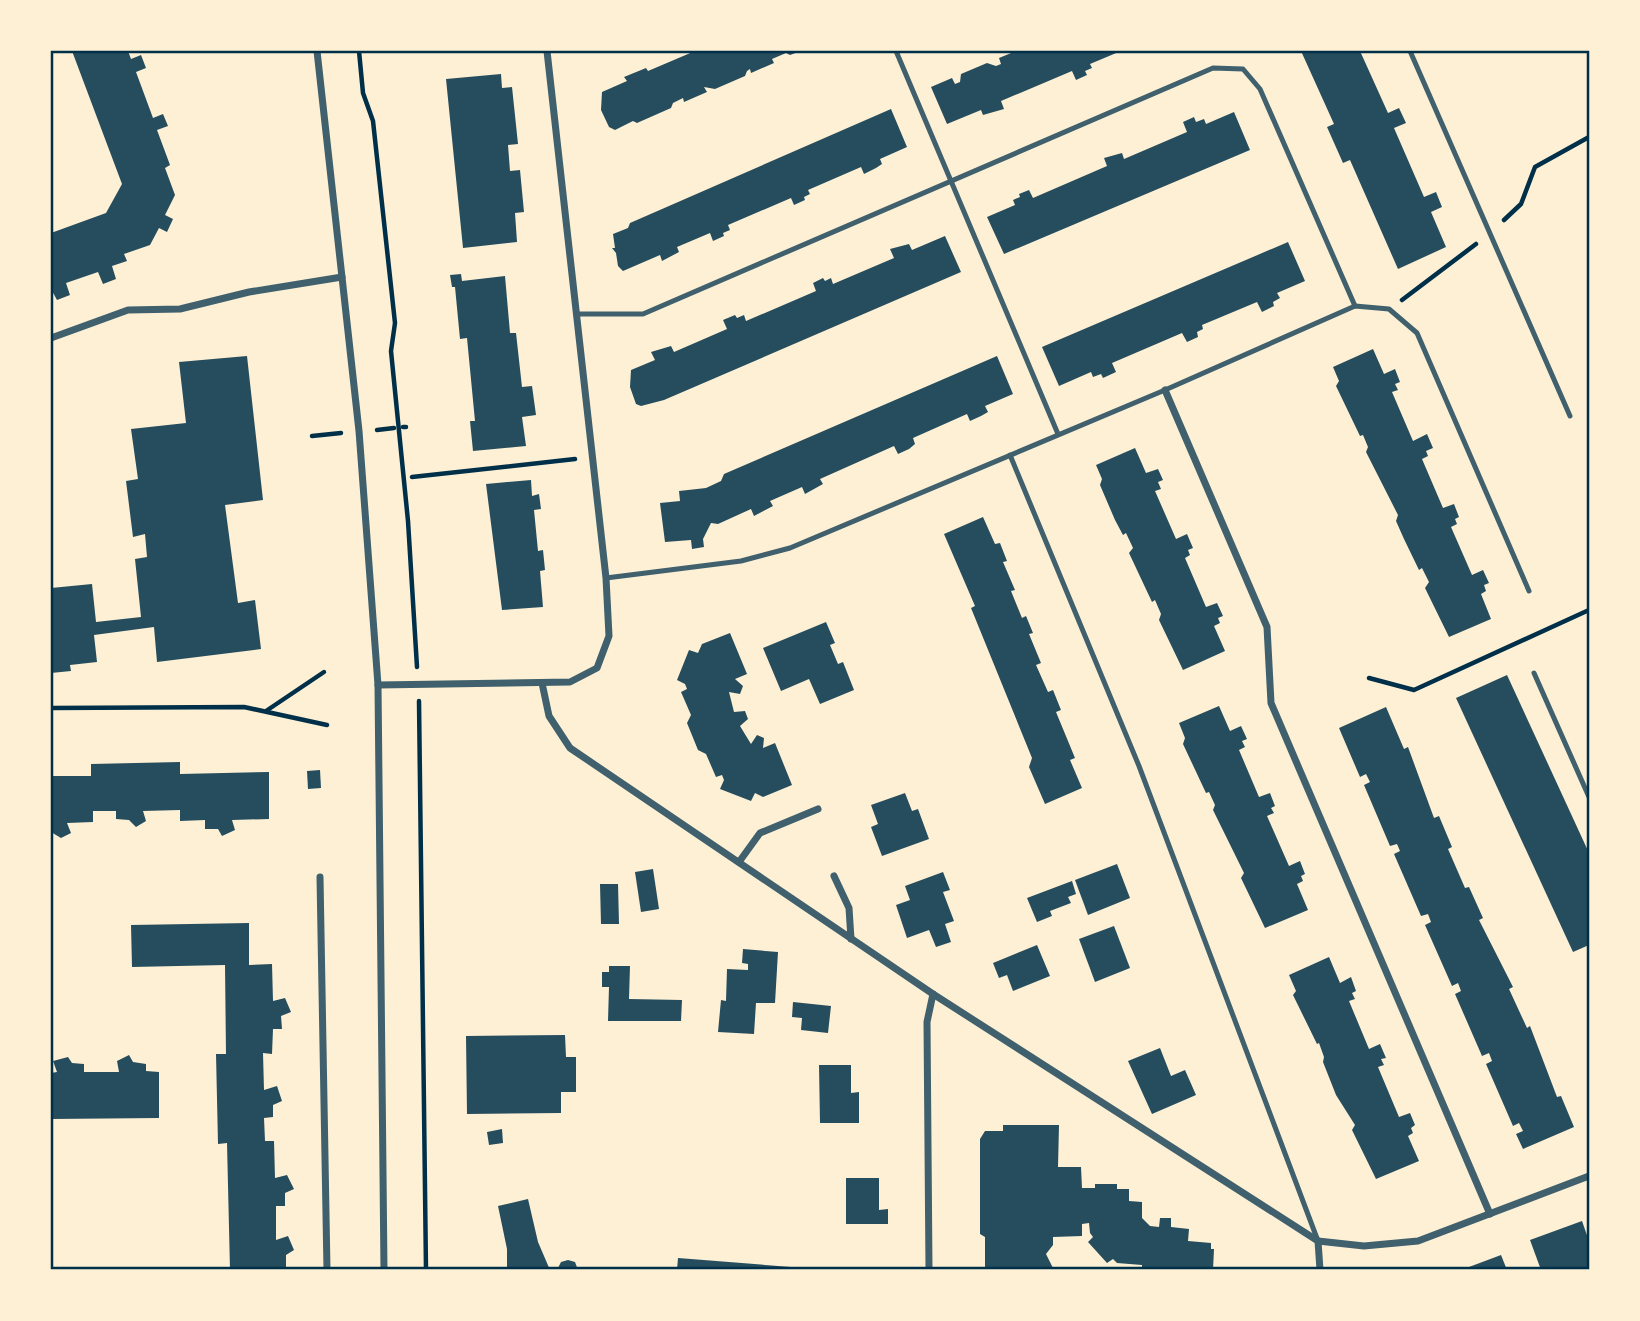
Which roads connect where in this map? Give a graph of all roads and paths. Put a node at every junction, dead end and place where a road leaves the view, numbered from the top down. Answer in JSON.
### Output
{"nodes":[{"id":1,"x":317,"y":51,"type":"edge"},
{"id":2,"x":359,"y":51,"type":"edge"},
{"id":3,"x":547,"y":51,"type":"edge"},
{"id":4,"x":896,"y":51,"type":"edge"},
{"id":5,"x":1410,"y":51,"type":"edge"},
{"id":6,"x":1589,"y":137,"type":"edge"},
{"id":7,"x":950,"y":181,"type":"junction"},
{"id":8,"x":1490,"y":233,"type":"junction"},
{"id":9,"x":342,"y":277,"type":"junction"},
{"id":10,"x":1355,"y":306,"type":"junction"},
{"id":11,"x":1389,"y":309,"type":"junction"},
{"id":12,"x":577,"y":314,"type":"junction"},
{"id":13,"x":51,"y":338,"type":"edge"},
{"id":14,"x":1165,"y":390,"type":"junction"},
{"id":15,"x":1570,"y":416,"type":"dead end"},
{"id":16,"x":1058,"y":434,"type":"junction"},
{"id":17,"x":1010,"y":455,"type":"junction"},
{"id":18,"x":591,"y":457,"type":"junction"},
{"id":19,"x":412,"y":477,"type":"dead end"},
{"id":20,"x":606,"y":578,"type":"junction"},
{"id":21,"x":1530,"y":591,"type":"dead end"},
{"id":22,"x":1589,"y":610,"type":"edge"},
{"id":23,"x":324,"y":672,"type":"dead end"},
{"id":24,"x":1534,"y":673,"type":"dead end"},
{"id":25,"x":1369,"y":678,"type":"dead end"},
{"id":26,"x":542,"y":683,"type":"junction"},
{"id":27,"x":418,"y":684,"type":"junction"},
{"id":28,"x":378,"y":685,"type":"junction"},
{"id":29,"x":51,"y":708,"type":"edge"},
{"id":30,"x":265,"y":712,"type":"junction"},
{"id":31,"x":327,"y":725,"type":"dead end"},
{"id":32,"x":1589,"y":797,"type":"edge"},
{"id":33,"x":818,"y":809,"type":"dead end"},
{"id":34,"x":738,"y":862,"type":"junction"},
{"id":35,"x":834,"y":876,"type":"dead end"},
{"id":36,"x":320,"y":877,"type":"dead end"},
{"id":37,"x":852,"y":939,"type":"junction"},
{"id":38,"x":933,"y":994,"type":"junction"},
{"id":39,"x":1589,"y":1176,"type":"edge"},
{"id":40,"x":1490,"y":1214,"type":"junction"},
{"id":41,"x":1318,"y":1241,"type":"junction"},
{"id":42,"x":327,"y":1270,"type":"edge"},
{"id":43,"x":384,"y":1270,"type":"edge"},
{"id":44,"x":426,"y":1270,"type":"edge"},
{"id":45,"x":929,"y":1270,"type":"edge"},
{"id":46,"x":1320,"y":1270,"type":"edge"}],
"edges":[{"from":1,"to":9,"type":"street"},
{"from":2,"to":27,"type":"path"},
{"from":3,"to":12,"type":"street"},
{"from":4,"to":7,"type":"lane"},
{"from":5,"to":8,"type":"lane"},
{"from":6,"to":8,"type":"path"},
{"from":7,"to":10,"type":"lane"},
{"from":7,"to":12,"type":"lane"},
{"from":7,"to":16,"type":"lane"},
{"from":8,"to":11,"type":"path"},
{"from":8,"to":15,"type":"lane"},
{"from":9,"to":13,"type":"street"},
{"from":9,"to":28,"type":"street"},
{"from":10,"to":11,"type":"lane"},
{"from":10,"to":14,"type":"lane"},
{"from":11,"to":21,"type":"lane"},
{"from":12,"to":18,"type":"street"},
{"from":14,"to":16,"type":"lane"},
{"from":14,"to":40,"type":"street"},
{"from":16,"to":17,"type":"lane"},
{"from":17,"to":20,"type":"lane"},
{"from":17,"to":41,"type":"lane"},
{"from":18,"to":19,"type":"path"},
{"from":18,"to":20,"type":"street"},
{"from":20,"to":26,"type":"street"},
{"from":22,"to":25,"type":"path"},
{"from":23,"to":30,"type":"path"},
{"from":24,"to":32,"type":"lane"},
{"from":26,"to":27,"type":"street"},
{"from":26,"to":34,"type":"street"},
{"from":27,"to":28,"type":"street"},
{"from":27,"to":44,"type":"path"},
{"from":28,"to":43,"type":"street"},
{"from":29,"to":30,"type":"path"},
{"from":30,"to":31,"type":"path"},
{"from":33,"to":34,"type":"street"},
{"from":34,"to":37,"type":"street"},
{"from":35,"to":37,"type":"street"},
{"from":36,"to":42,"type":"street"},
{"from":37,"to":38,"type":"street"},
{"from":38,"to":41,"type":"street"},
{"from":38,"to":45,"type":"street"},
{"from":39,"to":40,"type":"street"},
{"from":40,"to":41,"type":"street"},
{"from":41,"to":46,"type":"street"}]}
